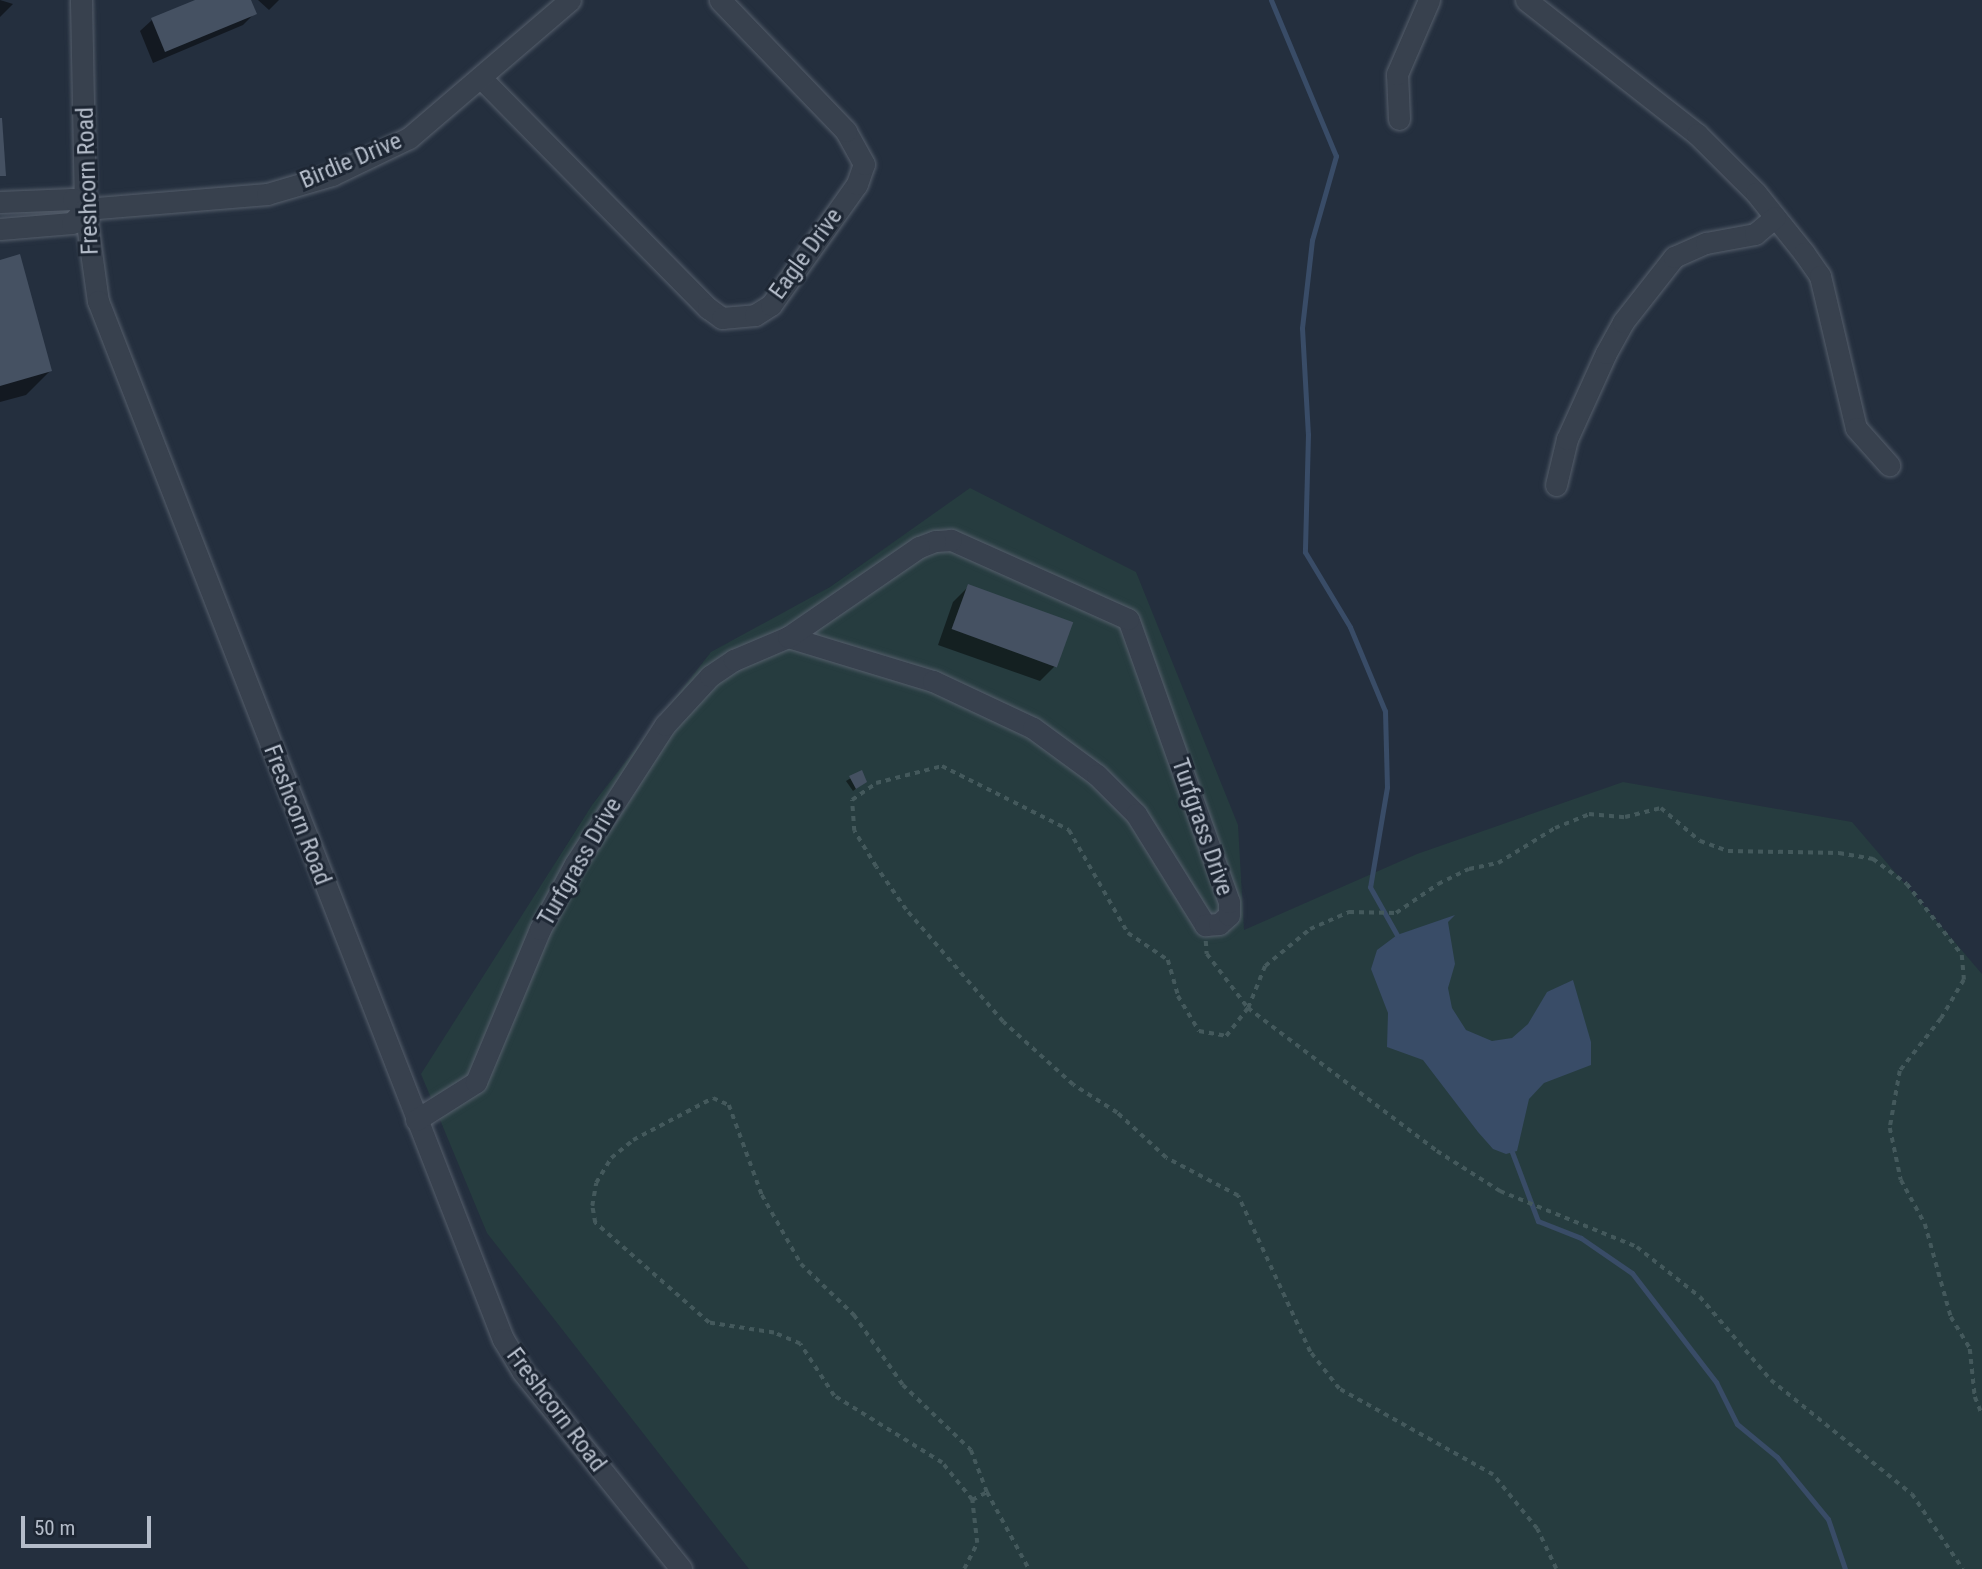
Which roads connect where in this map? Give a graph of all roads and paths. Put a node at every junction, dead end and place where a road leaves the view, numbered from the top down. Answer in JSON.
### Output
{"nodes":[{"id":1,"x":81,"y":0,"type":"edge"},
{"id":2,"x":570,"y":0,"type":"edge"},
{"id":3,"x":720,"y":0,"type":"edge"},
{"id":4,"x":1429,"y":0,"type":"edge"},
{"id":5,"x":1526,"y":0,"type":"edge"},
{"id":6,"x":482,"y":79,"type":"junction"},
{"id":7,"x":1399,"y":119,"type":"dead end"},
{"id":8,"x":0,"y":202,"type":"edge"},
{"id":9,"x":85,"y":209,"type":"junction"},
{"id":10,"x":1774,"y":217,"type":"junction"},
{"id":11,"x":0,"y":229,"type":"edge"},
{"id":12,"x":1889,"y":465,"type":"dead end"},
{"id":13,"x":1556,"y":485,"type":"dead end"},
{"id":14,"x":788,"y":637,"type":"junction"},
{"id":15,"x":1205,"y":925,"type":"junction"},
{"id":16,"x":1248,"y":1009,"type":"junction"},
{"id":17,"x":416,"y":1120,"type":"junction"},
{"id":18,"x":1982,"y":1414,"type":"edge"},
{"id":19,"x":987,"y":1492,"type":"junction"},
{"id":20,"x":972,"y":1500,"type":"junction"},
{"id":21,"x":681,"y":1569,"type":"edge"},
{"id":22,"x":964,"y":1569,"type":"edge"},
{"id":23,"x":1029,"y":1569,"type":"edge"},
{"id":24,"x":1556,"y":1569,"type":"edge"},
{"id":25,"x":1963,"y":1569,"type":"edge"}],
"edges":[{"from":1,"to":9,"type":"street","name":"Freshcorn Road"},
{"from":2,"to":6,"type":"street","name":"Birdie Drive"},
{"from":3,"to":6,"type":"street","name":"Eagle Drive"},
{"from":4,"to":7,"type":"street"},
{"from":5,"to":10,"type":"street"},
{"from":6,"to":9,"type":"street","name":"Birdie Drive"},
{"from":8,"to":9,"type":"street"},
{"from":9,"to":11,"type":"street"},
{"from":9,"to":17,"type":"street","name":"Freshcorn Road"},
{"from":10,"to":12,"type":"street"},
{"from":10,"to":13,"type":"street"},
{"from":14,"to":15,"type":"street","name":"Turfgrass Drive"},
{"from":14,"to":15,"type":"street","name":"Turfgrass Drive"},
{"from":14,"to":17,"type":"street","name":"Turfgrass Drive"},
{"from":15,"to":16,"type":"path"},
{"from":16,"to":18,"type":"path"},
{"from":16,"to":24,"type":"path"},
{"from":16,"to":25,"type":"path"},
{"from":17,"to":21,"type":"street","name":"Freshcorn Road"},
{"from":19,"to":20,"type":"path"},
{"from":19,"to":20,"type":"path"},
{"from":19,"to":23,"type":"path"},
{"from":20,"to":22,"type":"path"}]}
